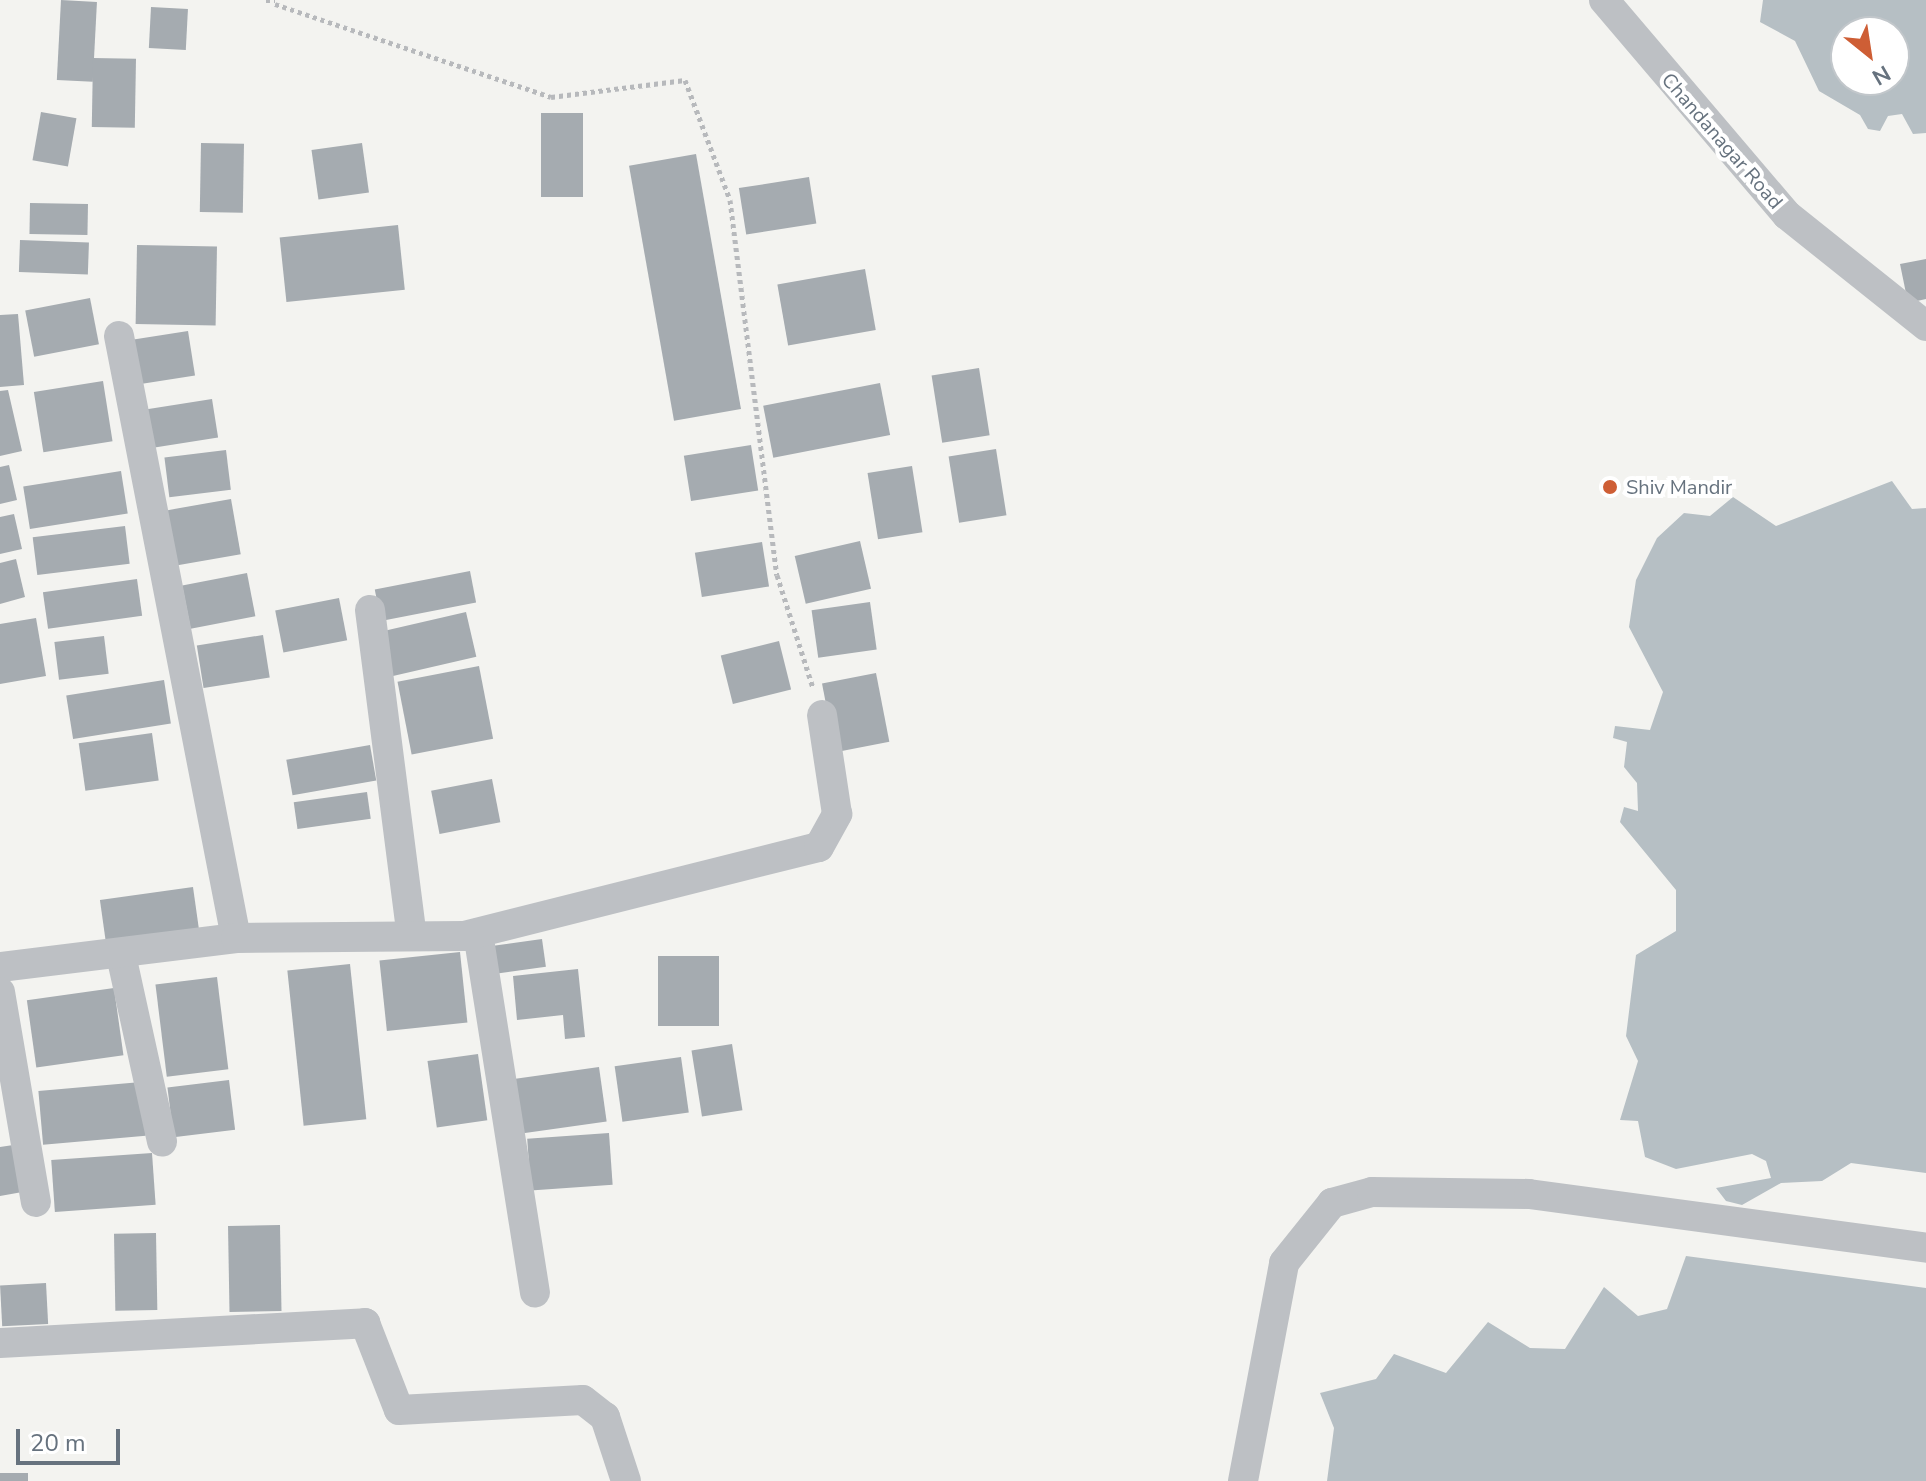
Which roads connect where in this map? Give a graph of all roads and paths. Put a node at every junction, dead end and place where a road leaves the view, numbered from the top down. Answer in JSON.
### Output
{"nodes":[{"id":1,"x":266,"y":0,"type":"edge"},
{"id":2,"x":1604,"y":0,"type":"edge"},
{"id":3,"x":275,"y":2,"type":"edge"},
{"id":4,"x":1926,"y":326,"type":"edge"},
{"id":5,"x":119,"y":336,"type":"dead end"},
{"id":6,"x":370,"y":610,"type":"dead end"},
{"id":7,"x":822,"y":715,"type":"joint"},
{"id":8,"x":411,"y":932,"type":"junction"},
{"id":9,"x":478,"y":933,"type":"junction"},
{"id":10,"x":236,"y":938,"type":"junction"},
{"id":11,"x":121,"y":955,"type":"junction"},
{"id":12,"x":0,"y":967,"type":"edge"},
{"id":13,"x":0,"y":992,"type":"edge"},
{"id":14,"x":162,"y":1142,"type":"dead end"},
{"id":15,"x":36,"y":1202,"type":"dead end"},
{"id":16,"x":1926,"y":1248,"type":"edge"},
{"id":17,"x":535,"y":1293,"type":"dead end"},
{"id":18,"x":0,"y":1343,"type":"edge"},
{"id":19,"x":626,"y":1481,"type":"edge"},
{"id":20,"x":1243,"y":1481,"type":"edge"}],
"edges":[{"from":1,"to":3,"type":"path"},
{"from":2,"to":4,"type":"street","name":"Chandanagar Road"},
{"from":3,"to":7,"type":"path"},
{"from":5,"to":10,"type":"street"},
{"from":6,"to":8,"type":"street"},
{"from":7,"to":9,"type":"street"},
{"from":8,"to":9,"type":"street"},
{"from":8,"to":10,"type":"street"},
{"from":9,"to":17,"type":"street"},
{"from":10,"to":11,"type":"street"},
{"from":11,"to":12,"type":"street"},
{"from":11,"to":14,"type":"street"},
{"from":13,"to":15,"type":"street"},
{"from":16,"to":20,"type":"street"},
{"from":18,"to":19,"type":"street"}]}
